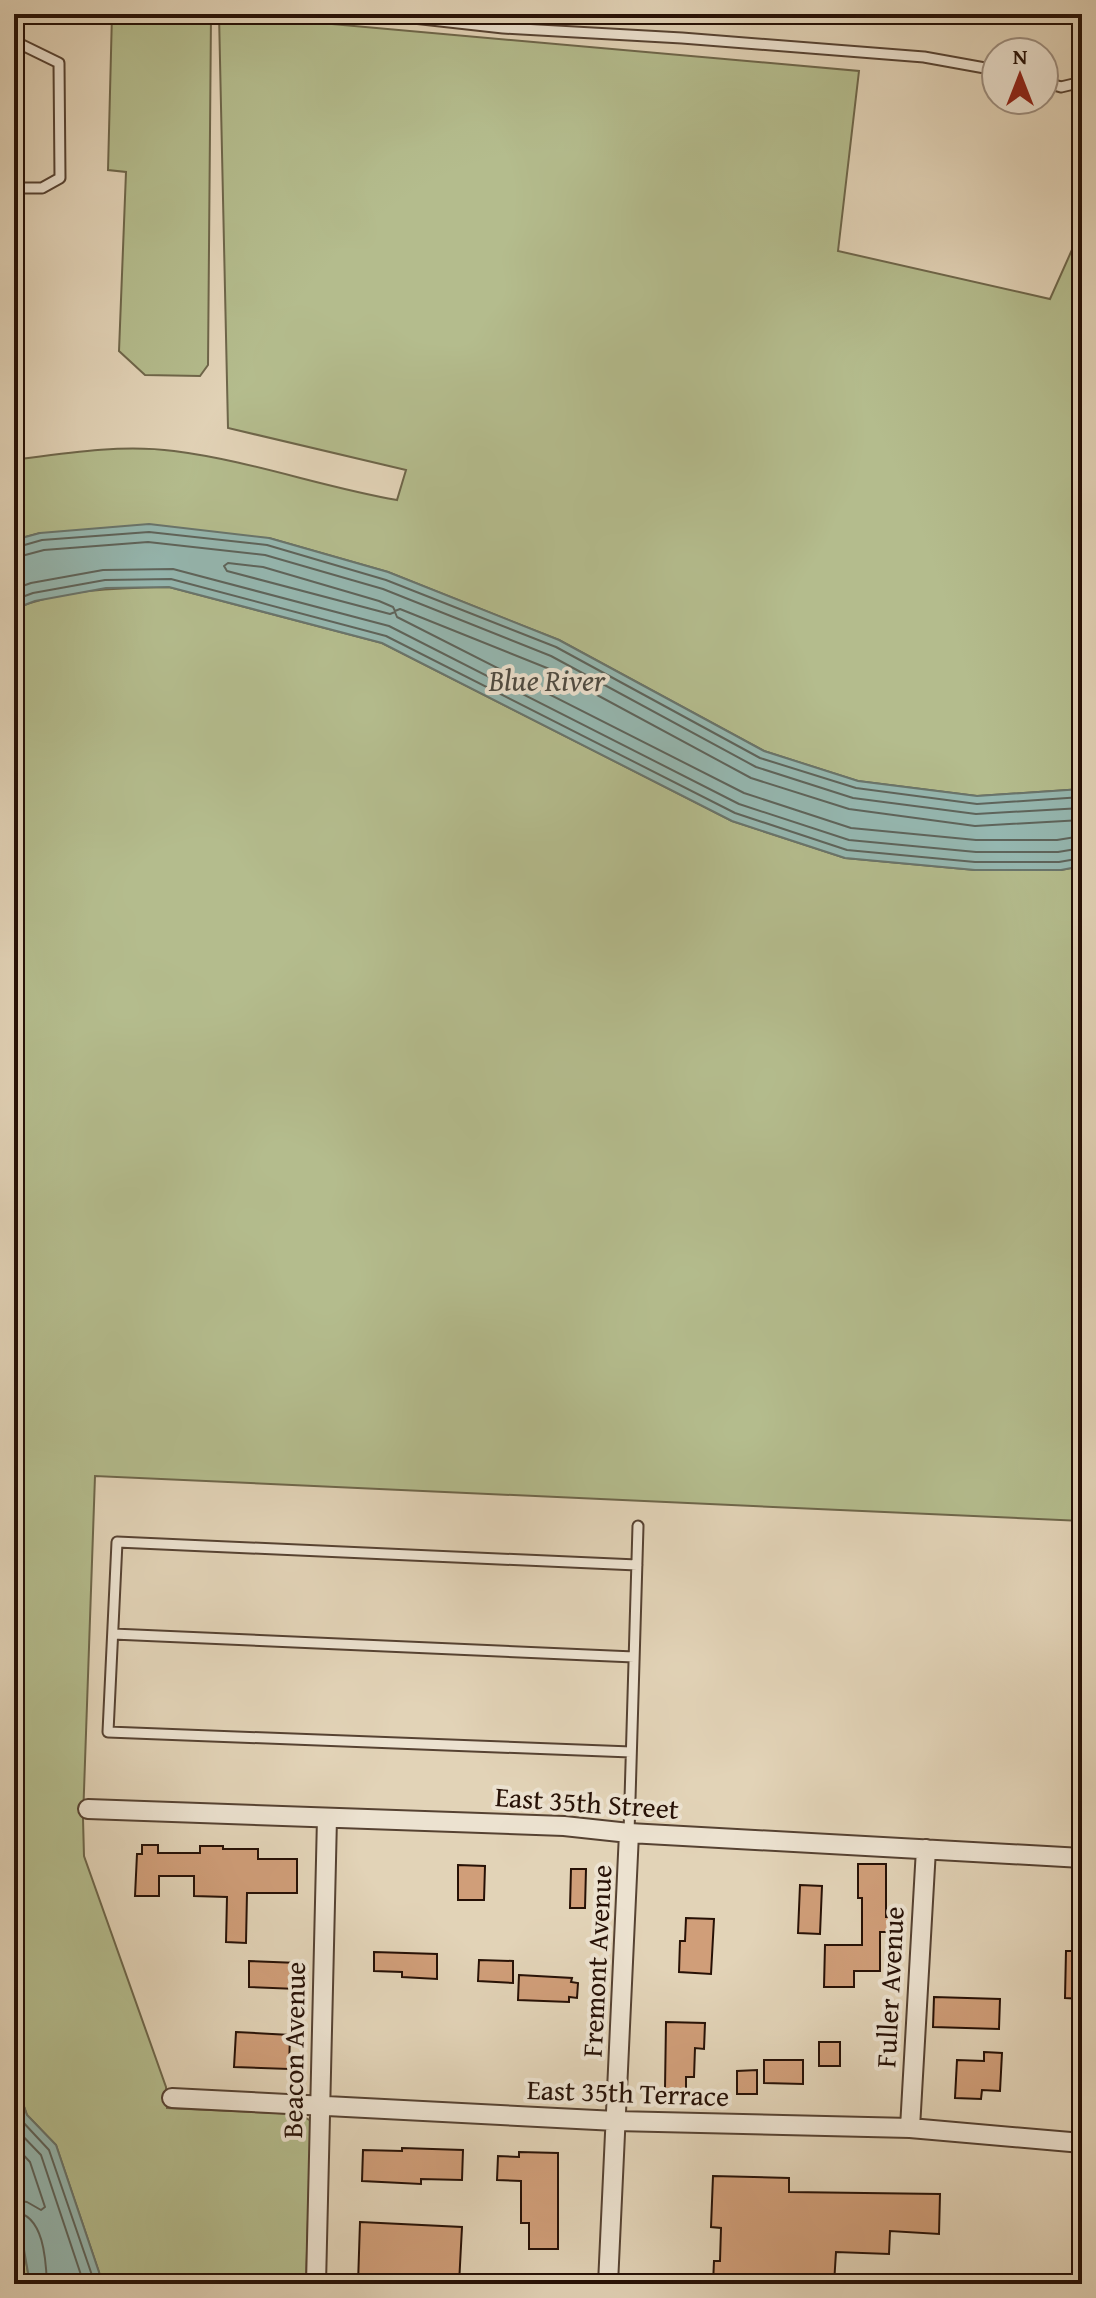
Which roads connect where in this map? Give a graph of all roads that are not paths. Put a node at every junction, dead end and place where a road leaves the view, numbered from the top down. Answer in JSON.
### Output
{"nodes":[{"id":1,"x":377,"y":14,"type":"edge"},
{"id":2,"x":14,"y":41,"type":"edge"},
{"id":3,"x":980,"y":67,"type":"edge"},
{"id":4,"x":1082,"y":82,"type":"edge"},
{"id":5,"x":1060,"y":87,"type":"edge"},
{"id":6,"x":14,"y":188,"type":"edge"},
{"id":7,"x":638,"y":1526,"type":"dead end"},
{"id":8,"x":637,"y":1565,"type":"junction"},
{"id":9,"x":113,"y":1634,"type":"junction"},
{"id":10,"x":634,"y":1657,"type":"junction"},
{"id":11,"x":631,"y":1752,"type":"junction"},
{"id":12,"x":88,"y":1809,"type":"dead end"},
{"id":13,"x":327,"y":1818,"type":"junction"},
{"id":14,"x":629,"y":1833,"type":"junction"},
{"id":15,"x":926,"y":1849,"type":"junction"},
{"id":16,"x":1082,"y":1858,"type":"edge"},
{"id":17,"x":172,"y":2098,"type":"dead end"},
{"id":18,"x":319,"y":2105,"type":"junction"},
{"id":19,"x":616,"y":2121,"type":"junction"},
{"id":20,"x":910,"y":2128,"type":"junction"},
{"id":21,"x":1082,"y":2143,"type":"edge"},
{"id":22,"x":316,"y":2284,"type":"edge"},
{"id":23,"x":608,"y":2284,"type":"edge"}],
"edges":[{"from":1,"to":3,"type":"lane"},
{"from":2,"to":6,"type":"lane"},
{"from":4,"to":5,"type":"lane"},
{"from":7,"to":8,"type":"lane"},
{"from":8,"to":9,"type":"lane"},
{"from":8,"to":10,"type":"lane"},
{"from":9,"to":10,"type":"lane"},
{"from":9,"to":11,"type":"lane"},
{"from":10,"to":11,"type":"lane"},
{"from":11,"to":14,"type":"lane"},
{"from":12,"to":13,"type":"street","name":"East 35th Street"},
{"from":13,"to":14,"type":"street","name":"East 35th Street"},
{"from":13,"to":18,"type":"street","name":"Beacon Avenue"},
{"from":14,"to":15,"type":"street","name":"East 35th Street"},
{"from":14,"to":19,"type":"street","name":"Fremont Avenue"},
{"from":15,"to":16,"type":"street","name":"East 35th Street"},
{"from":15,"to":20,"type":"street","name":"Fuller Avenue"},
{"from":17,"to":18,"type":"street","name":"East 35th Terrace"},
{"from":18,"to":19,"type":"street","name":"East 35th Terrace"},
{"from":18,"to":22,"type":"street","name":"Beacon Avenue"},
{"from":19,"to":20,"type":"street","name":"East 35th Terrace"},
{"from":19,"to":23,"type":"street","name":"Fremont Avenue"},
{"from":20,"to":21,"type":"street","name":"East 35th Terrace"}]}
